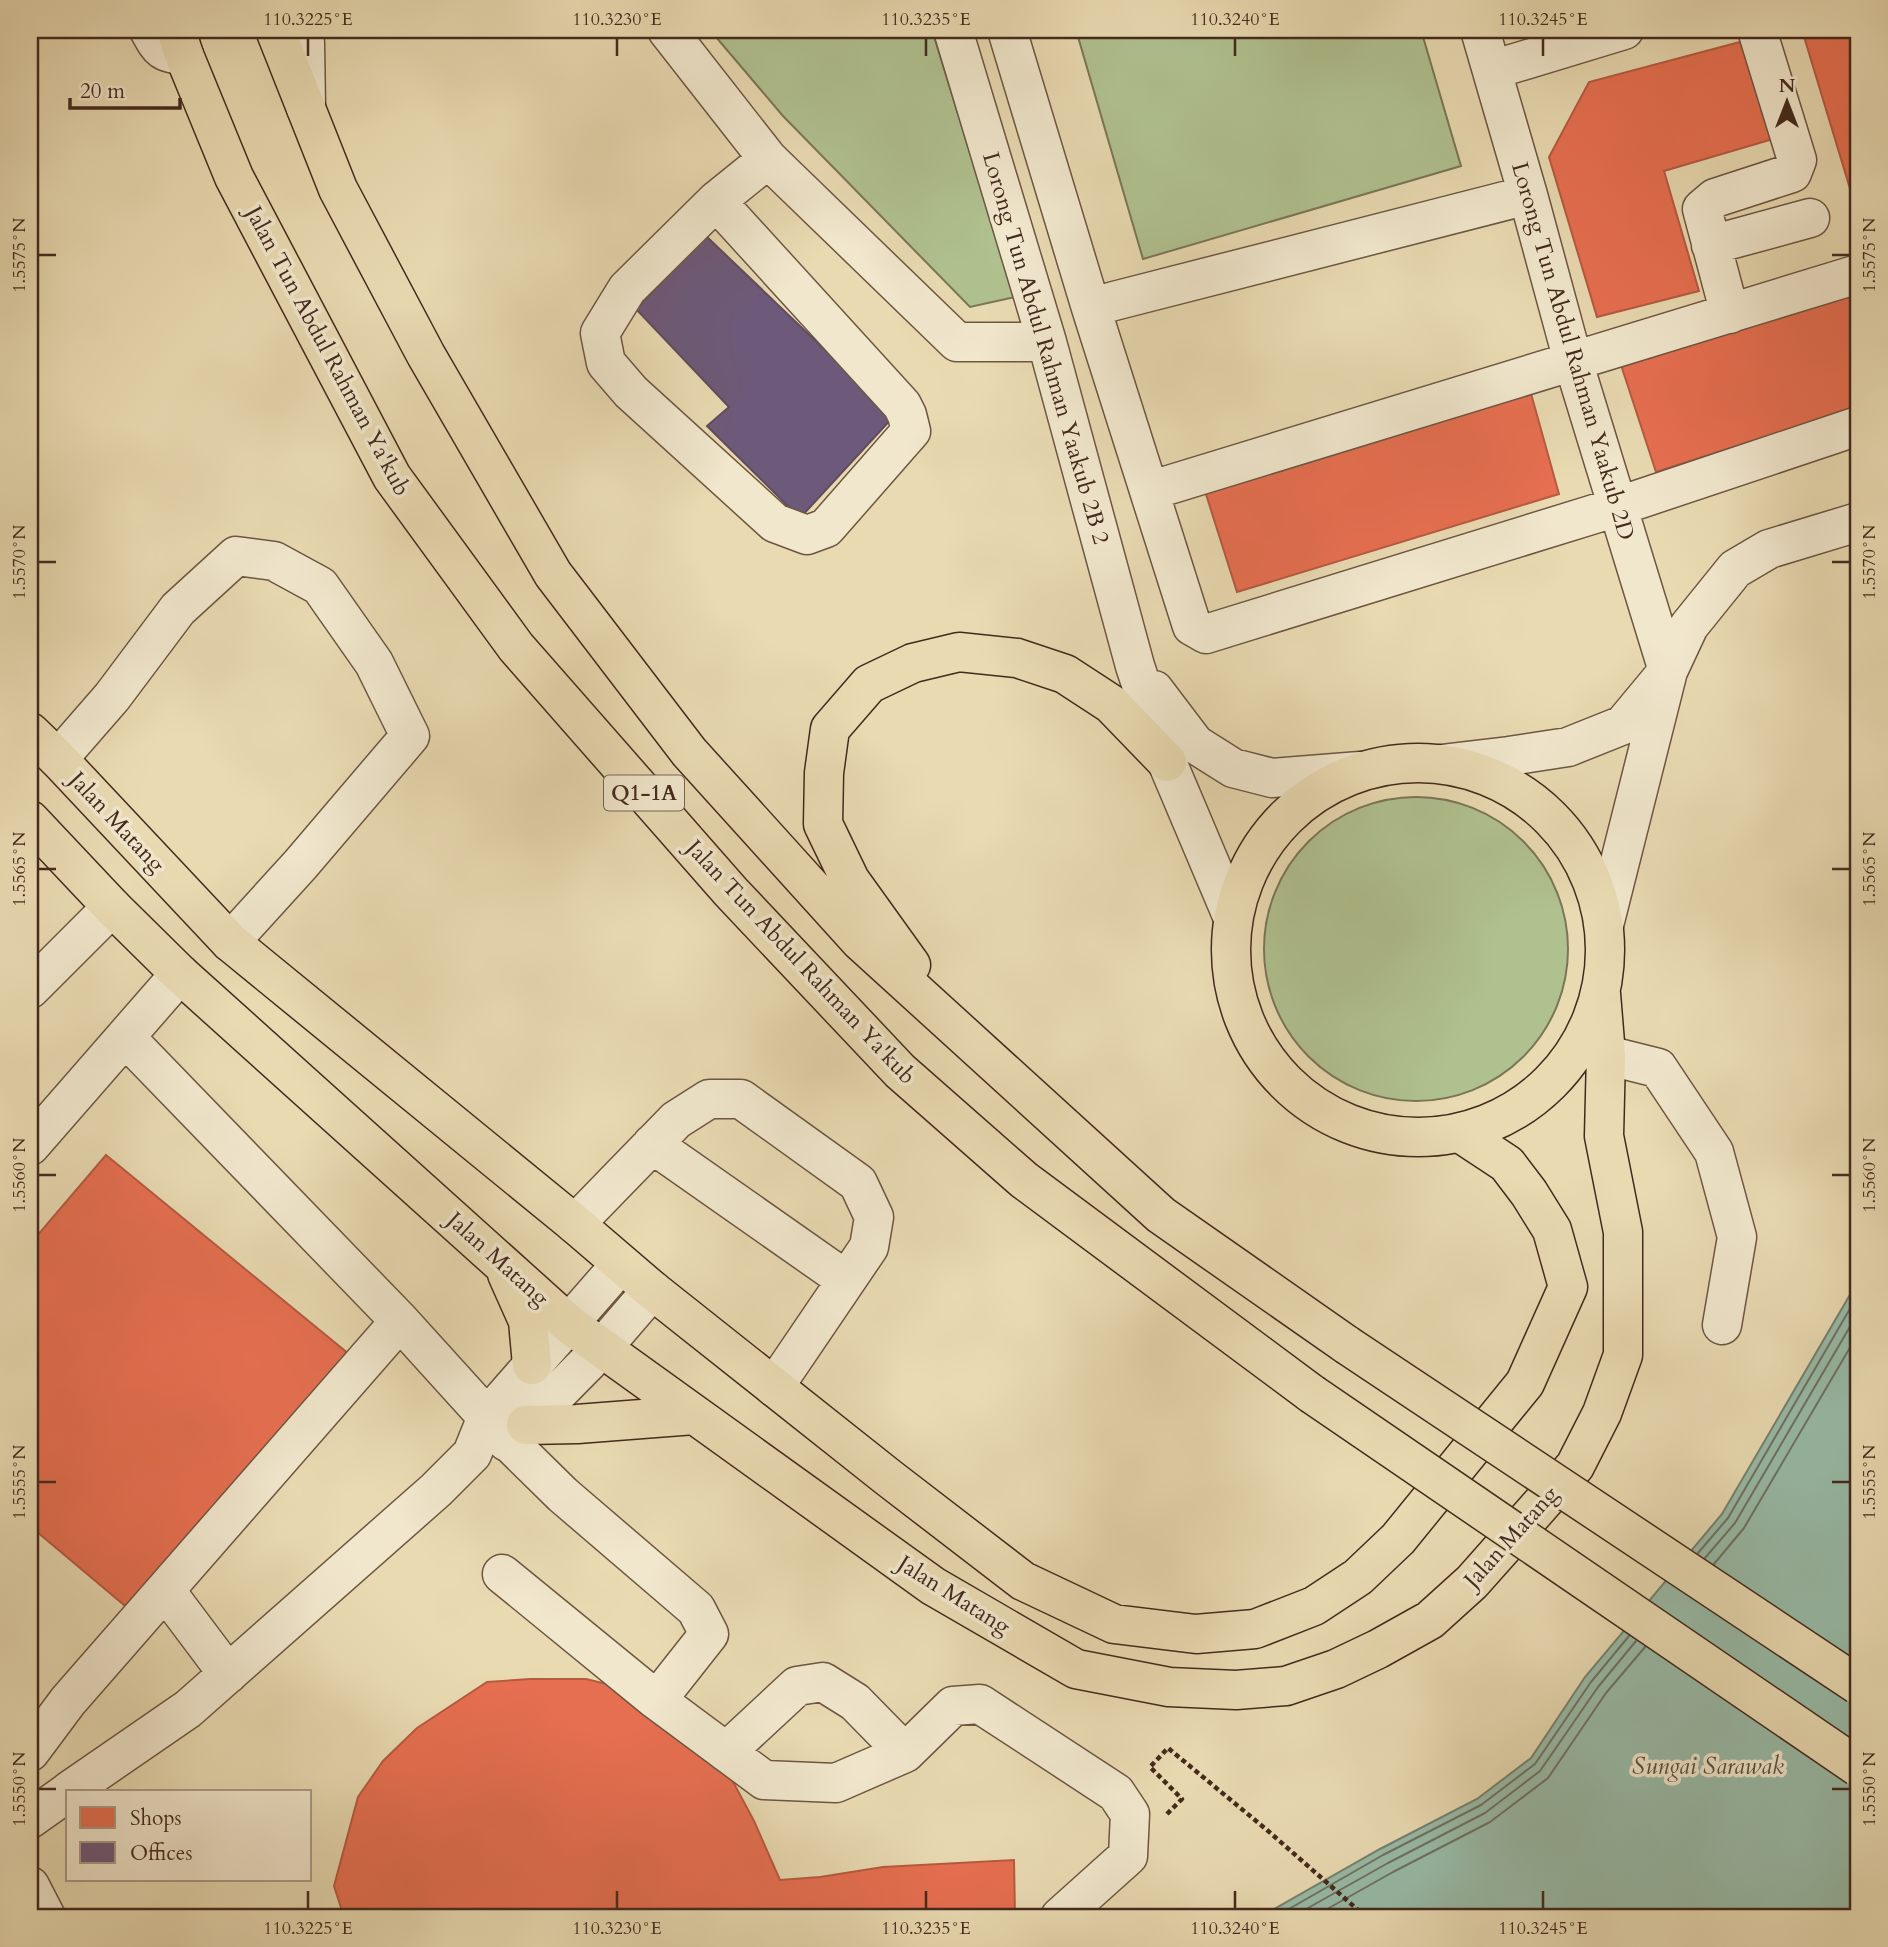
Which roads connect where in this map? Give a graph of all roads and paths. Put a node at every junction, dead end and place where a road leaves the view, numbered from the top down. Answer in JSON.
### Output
{"nodes":[{"id":1,"x":149,"y":30,"type":"edge"},
{"id":2,"x":275,"y":30,"type":"edge"},
{"id":3,"x":303,"y":30,"type":"edge"},
{"id":4,"x":667,"y":30,"type":"edge"},
{"id":5,"x":953,"y":30,"type":"edge"},
{"id":6,"x":1007,"y":30,"type":"edge"},
{"id":7,"x":1480,"y":30,"type":"edge"},
{"id":8,"x":1624,"y":30,"type":"edge"},
{"id":9,"x":1757,"y":30,"type":"edge"},
{"id":10,"x":180,"y":43,"type":"edge"},
{"id":11,"x":1492,"y":70,"type":"junction"},
{"id":12,"x":306,"y":112,"type":"junction"},
{"id":13,"x":768,"y":159,"type":"junction"},
{"id":14,"x":1528,"y":195,"type":"junction"},
{"id":15,"x":716,"y":201,"type":"junction"},
{"id":16,"x":1810,"y":218,"type":"dead end"},
{"id":17,"x":1711,"y":245,"type":"junction"},
{"id":18,"x":1858,"y":274,"type":"edge"},
{"id":19,"x":1091,"y":308,"type":"junction"},
{"id":20,"x":1730,"y":314,"type":"junction"},
{"id":21,"x":1047,"y":342,"type":"junction"},
{"id":22,"x":1573,"y":361,"type":"junction"},
{"id":23,"x":1858,"y":426,"type":"edge"},
{"id":24,"x":1149,"y":491,"type":"junction"},
{"id":25,"x":1618,"y":506,"type":"junction"},
{"id":26,"x":1858,"y":522,"type":"edge"},
{"id":27,"x":1135,"y":666,"type":"junction"},
{"id":28,"x":1668,"y":671,"type":"junction"},
{"id":29,"x":30,"y":732,"type":"edge"},
{"id":30,"x":58,"y":759,"type":"junction"},
{"id":31,"x":1167,"y":762,"type":"junction"},
{"id":32,"x":1441,"y":764,"type":"junction"},
{"id":33,"x":1360,"y":771,"type":"junction"},
{"id":34,"x":30,"y":820,"type":"edge"},
{"id":35,"x":112,"y":907,"type":"junction"},
{"id":36,"x":1233,"y":918,"type":"junction"},
{"id":37,"x":1604,"y":925,"type":"junction"},
{"id":38,"x":230,"y":942,"type":"junction"},
{"id":39,"x":180,"y":974,"type":"junction"},
{"id":40,"x":33,"y":979,"type":"edge"},
{"id":41,"x":1601,"y":995,"type":"junction"},
{"id":42,"x":957,"y":1030,"type":"junction"},
{"id":43,"x":125,"y":1037,"type":"junction"},
{"id":44,"x":1606,"y":1055,"type":"junction"},
{"id":45,"x":1460,"y":1133,"type":"junction"},
{"id":46,"x":652,"y":1144,"type":"junction"},
{"id":47,"x":30,"y":1146,"type":"edge"},
{"id":48,"x":575,"y":1224,"type":"junction"},
{"id":49,"x":502,"y":1263,"type":"junction"},
{"id":50,"x":621,"y":1264,"type":"junction"},
{"id":51,"x":846,"y":1280,"type":"junction"},
{"id":52,"x":652,"y":1290,"type":"junction"},
{"id":53,"x":400,"y":1321,"type":"junction"},
{"id":54,"x":570,"y":1325,"type":"junction"},
{"id":55,"x":1722,"y":1325,"type":"dead end"},
{"id":56,"x":602,"y":1348,"type":"junction"},
{"id":57,"x":532,"y":1365,"type":"junction"},
{"id":58,"x":774,"y":1387,"type":"junction"},
{"id":59,"x":694,"y":1415,"type":"junction"},
{"id":60,"x":507,"y":1428,"type":"junction"},
{"id":61,"x":502,"y":1574,"type":"dead end"},
{"id":62,"x":165,"y":1590,"type":"junction"},
{"id":63,"x":228,"y":1674,"type":"junction"},
{"id":64,"x":1858,"y":1685,"type":"edge"},
{"id":65,"x":655,"y":1699,"type":"junction"},
{"id":66,"x":30,"y":1752,"type":"edge"},
{"id":67,"x":726,"y":1752,"type":"junction"},
{"id":68,"x":905,"y":1753,"type":"junction"},
{"id":69,"x":1858,"y":1767,"type":"edge"},
{"id":70,"x":72,"y":1790,"type":"edge"},
{"id":71,"x":66,"y":1794,"type":"edge"},
{"id":72,"x":30,"y":1819,"type":"edge"},
{"id":73,"x":1128,"y":1856,"type":"junction"},
{"id":74,"x":30,"y":1886,"type":"edge"},
{"id":75,"x":46,"y":1917,"type":"edge"},
{"id":76,"x":1060,"y":1917,"type":"edge"},
{"id":77,"x":1366,"y":1917,"type":"edge"}],
"edges":[{"from":1,"to":10,"type":"street"},
{"from":2,"to":12,"type":"main road"},
{"from":3,"to":12,"type":"street"},
{"from":4,"to":13,"type":"street"},
{"from":5,"to":21,"type":"street","name":"Lorong Tun Abdul Rahman Yaakub 2B 2"},
{"from":6,"to":19,"type":"street"},
{"from":7,"to":11,"type":"street","name":"Lorong Tun Abdul Rahman Yaakub 2D"},
{"from":8,"to":11,"type":"street"},
{"from":9,"to":17,"type":"street"},
{"from":10,"to":69,"type":"main road","name":"Jalan Tun Abdul Rahman Ya'kub","number":"Q1-1A","bridge":true},
{"from":11,"to":14,"type":"street","name":"Lorong Tun Abdul Rahman Yaakub 2D"},
{"from":12,"to":42,"type":"main road"},
{"from":13,"to":15,"type":"street"},
{"from":13,"to":21,"type":"street"},
{"from":14,"to":19,"type":"street"},
{"from":14,"to":22,"type":"street","name":"Lorong Tun Abdul Rahman Yaakub 2D"},
{"from":15,"to":15,"type":"street"},
{"from":16,"to":17,"type":"street"},
{"from":17,"to":20,"type":"street"},
{"from":18,"to":20,"type":"street"},
{"from":19,"to":24,"type":"street"},
{"from":20,"to":22,"type":"street"},
{"from":21,"to":27,"type":"street","name":"Lorong Tun Abdul Rahman Yaakub 2B 2"},
{"from":22,"to":24,"type":"street"},
{"from":22,"to":25,"type":"street","name":"Lorong Tun Abdul Rahman Yaakub 2D"},
{"from":23,"to":25,"type":"street"},
{"from":24,"to":25,"type":"street"},
{"from":25,"to":28,"type":"street","name":"Lorong Tun Abdul Rahman Yaakub 2D"},
{"from":26,"to":28,"type":"street"},
{"from":27,"to":31,"type":"street","name":"Lorong Tun Abdul Rahman Yaakub 2B 2"},
{"from":27,"to":33,"type":"street"},
{"from":28,"to":32,"type":"street"},
{"from":28,"to":37,"type":"street"},
{"from":29,"to":30,"type":"main road","name":"Jalan Matang"},
{"from":30,"to":38,"type":"main road","name":"Jalan Matang"},
{"from":30,"to":38,"type":"street"},
{"from":31,"to":36,"type":"street","name":"Lorong Tun Abdul Rahman Yaakub 2B 2"},
{"from":31,"to":42,"type":"main road"},
{"from":32,"to":33,"type":"main road"},
{"from":32,"to":37,"type":"main road"},
{"from":33,"to":36,"type":"main road"},
{"from":34,"to":35,"type":"main road","name":"Jalan Matang"},
{"from":35,"to":39,"type":"main road","name":"Jalan Matang"},
{"from":35,"to":40,"type":"street"},
{"from":36,"to":45,"type":"main road"},
{"from":37,"to":41,"type":"main road"},
{"from":38,"to":48,"type":"main road","name":"Jalan Matang"},
{"from":39,"to":43,"type":"street"},
{"from":39,"to":49,"type":"main road","name":"Jalan Matang"},
{"from":41,"to":44,"type":"main road","name":"Jalan Matang"},
{"from":41,"to":45,"type":"main road"},
{"from":42,"to":64,"type":"main road","bridge":true},
{"from":43,"to":47,"type":"street"},
{"from":43,"to":53,"type":"street"},
{"from":44,"to":55,"type":"street"},
{"from":44,"to":59,"type":"main road","name":"Jalan Matang"},
{"from":45,"to":58,"type":"main road","name":"Jalan Matang"},
{"from":46,"to":48,"type":"street"},
{"from":46,"to":51,"type":"street"},
{"from":46,"to":51,"type":"street"},
{"from":48,"to":50,"type":"main road","name":"Jalan Matang"},
{"from":49,"to":54,"type":"main road","name":"Jalan Matang"},
{"from":49,"to":57,"type":"main road"},
{"from":50,"to":52,"type":"main road","name":"Jalan Matang"},
{"from":50,"to":54,"type":"street"},
{"from":51,"to":58,"type":"street"},
{"from":52,"to":56,"type":"street"},
{"from":52,"to":58,"type":"main road","name":"Jalan Matang"},
{"from":53,"to":60,"type":"street"},
{"from":53,"to":62,"type":"street"},
{"from":54,"to":56,"type":"main road","name":"Jalan Matang"},
{"from":54,"to":57,"type":"street"},
{"from":56,"to":59,"type":"main road","name":"Jalan Matang"},
{"from":56,"to":60,"type":"street"},
{"from":57,"to":60,"type":"street"},
{"from":59,"to":60,"type":"main road"},
{"from":60,"to":63,"type":"street"},
{"from":60,"to":65,"type":"street"},
{"from":61,"to":65,"type":"street"},
{"from":62,"to":63,"type":"street"},
{"from":62,"to":66,"type":"street"},
{"from":63,"to":70,"type":"street"},
{"from":65,"to":67,"type":"street"},
{"from":67,"to":68,"type":"street"},
{"from":67,"to":68,"type":"street"},
{"from":68,"to":73,"type":"street"},
{"from":71,"to":72,"type":"street"},
{"from":73,"to":76,"type":"street"},
{"from":73,"to":77,"type":"path"},
{"from":74,"to":75,"type":"street"}]}
